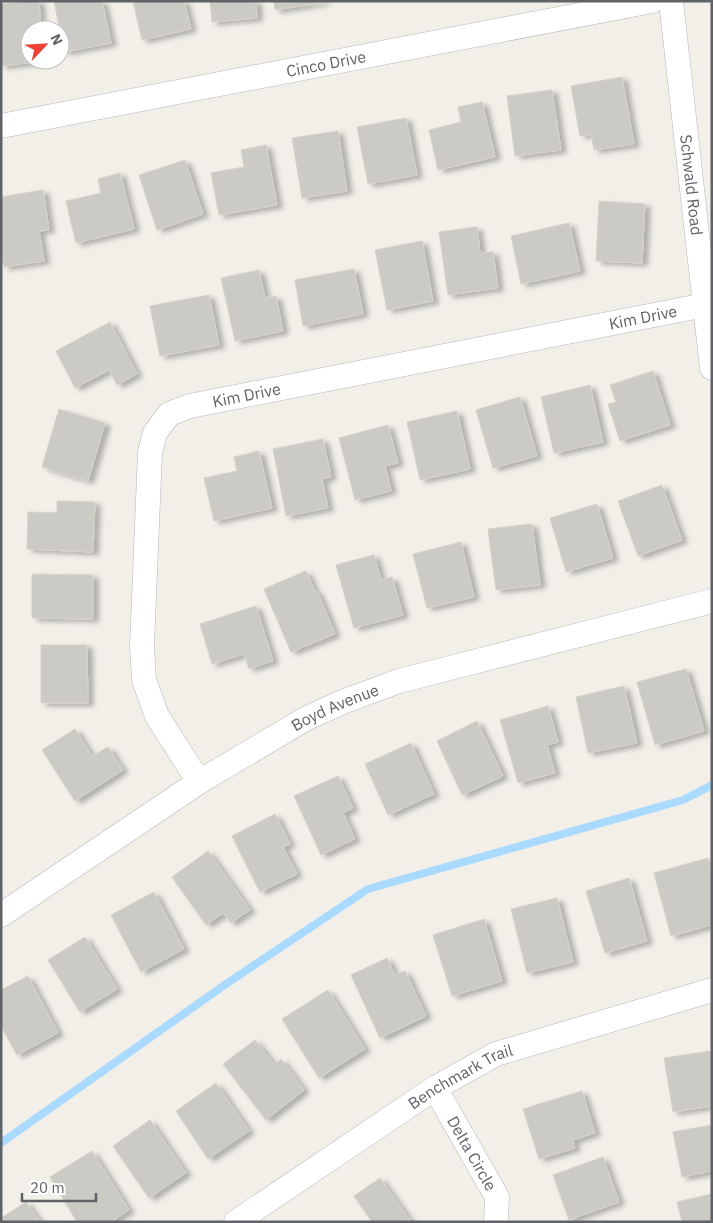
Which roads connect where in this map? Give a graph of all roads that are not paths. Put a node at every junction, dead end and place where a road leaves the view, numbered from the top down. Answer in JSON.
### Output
{"nodes":[{"id":1,"x":652,"y":1,"type":"edge"},
{"id":2,"x":670,"y":1,"type":"edge"},
{"id":3,"x":1,"y":126,"type":"edge"},
{"id":4,"x":705,"y":305,"type":"junction"},
{"id":5,"x":712,"y":368,"type":"edge"},
{"id":6,"x":712,"y":601,"type":"edge"},
{"id":7,"x":199,"y":782,"type":"junction"},
{"id":8,"x":1,"y":915,"type":"edge"},
{"id":9,"x":712,"y":990,"type":"edge"},
{"id":10,"x":435,"y":1088,"type":"junction"},
{"id":11,"x":236,"y":1222,"type":"edge"},
{"id":12,"x":496,"y":1222,"type":"edge"}],
"edges":[{"from":1,"to":3,"type":"street","name":"Cinco Drive"},
{"from":2,"to":4,"type":"street","name":"Schwald Road"},
{"from":4,"to":5,"type":"street","name":"Schwald Road"},
{"from":4,"to":7,"type":"street","name":"Kim Drive"},
{"from":6,"to":7,"type":"street","name":"Boyd Avenue"},
{"from":7,"to":8,"type":"street","name":"Boyd Avenue"},
{"from":9,"to":10,"type":"street","name":"Benchmark Trail"},
{"from":10,"to":11,"type":"street","name":"Benchmark Trail"},
{"from":10,"to":12,"type":"street","name":"Delta Circle"}]}
